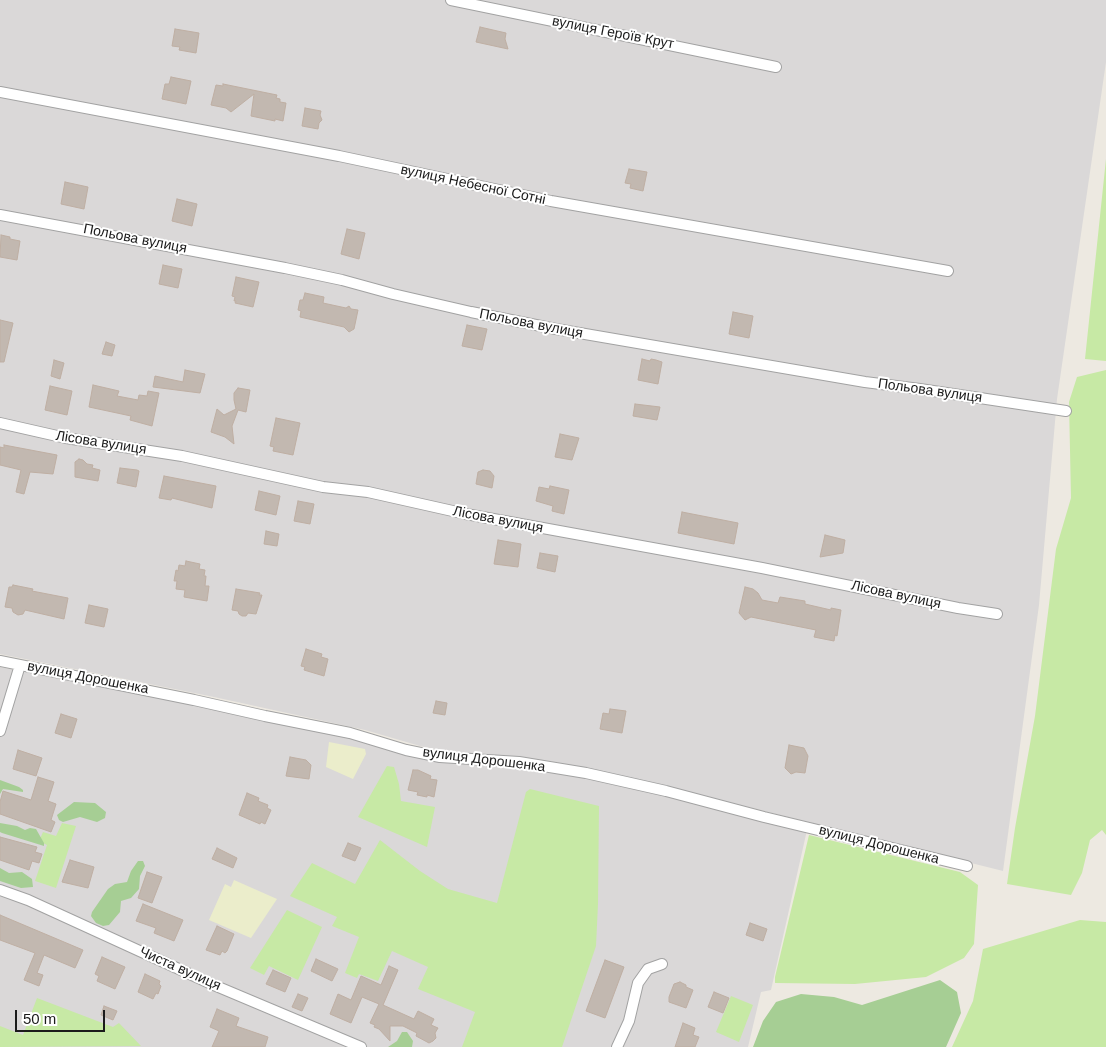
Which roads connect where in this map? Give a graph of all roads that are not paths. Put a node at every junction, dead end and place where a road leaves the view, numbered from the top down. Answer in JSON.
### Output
{"nodes":[{"id":1,"x":451,"y":0,"type":"edge"},
{"id":2,"x":776,"y":67,"type":"dead end"},
{"id":3,"x":0,"y":92,"type":"edge"},
{"id":4,"x":0,"y":215,"type":"edge"},
{"id":5,"x":948,"y":271,"type":"dead end"},
{"id":6,"x":1066,"y":411,"type":"dead end"},
{"id":7,"x":0,"y":423,"type":"edge"},
{"id":8,"x":997,"y":614,"type":"dead end"},
{"id":9,"x":0,"y":661,"type":"edge"},
{"id":10,"x":20,"y":665,"type":"junction"},
{"id":11,"x":0,"y":731,"type":"edge"},
{"id":12,"x":966,"y":866,"type":"dead end"},
{"id":13,"x":0,"y":890,"type":"edge"},
{"id":14,"x":662,"y":964,"type":"dead end"},
{"id":15,"x":361,"y":1047,"type":"edge"},
{"id":16,"x":617,"y":1047,"type":"edge"}],
"edges":[{"from":1,"to":2,"type":"street","name":"вулиця Героїв Крут"},
{"from":3,"to":5,"type":"street","name":"вулиця Небесної Сотні"},
{"from":4,"to":6,"type":"street","name":"Польова вулиця"},
{"from":7,"to":8,"type":"street","name":"Лісова вулиця"},
{"from":9,"to":10,"type":"street","name":"вулиця Дорошенка"},
{"from":10,"to":11,"type":"street"},
{"from":10,"to":12,"type":"street","name":"вулиця Дорошенка"},
{"from":13,"to":15,"type":"street","name":"Чиста вулиця"},
{"from":14,"to":16,"type":"street"}]}
